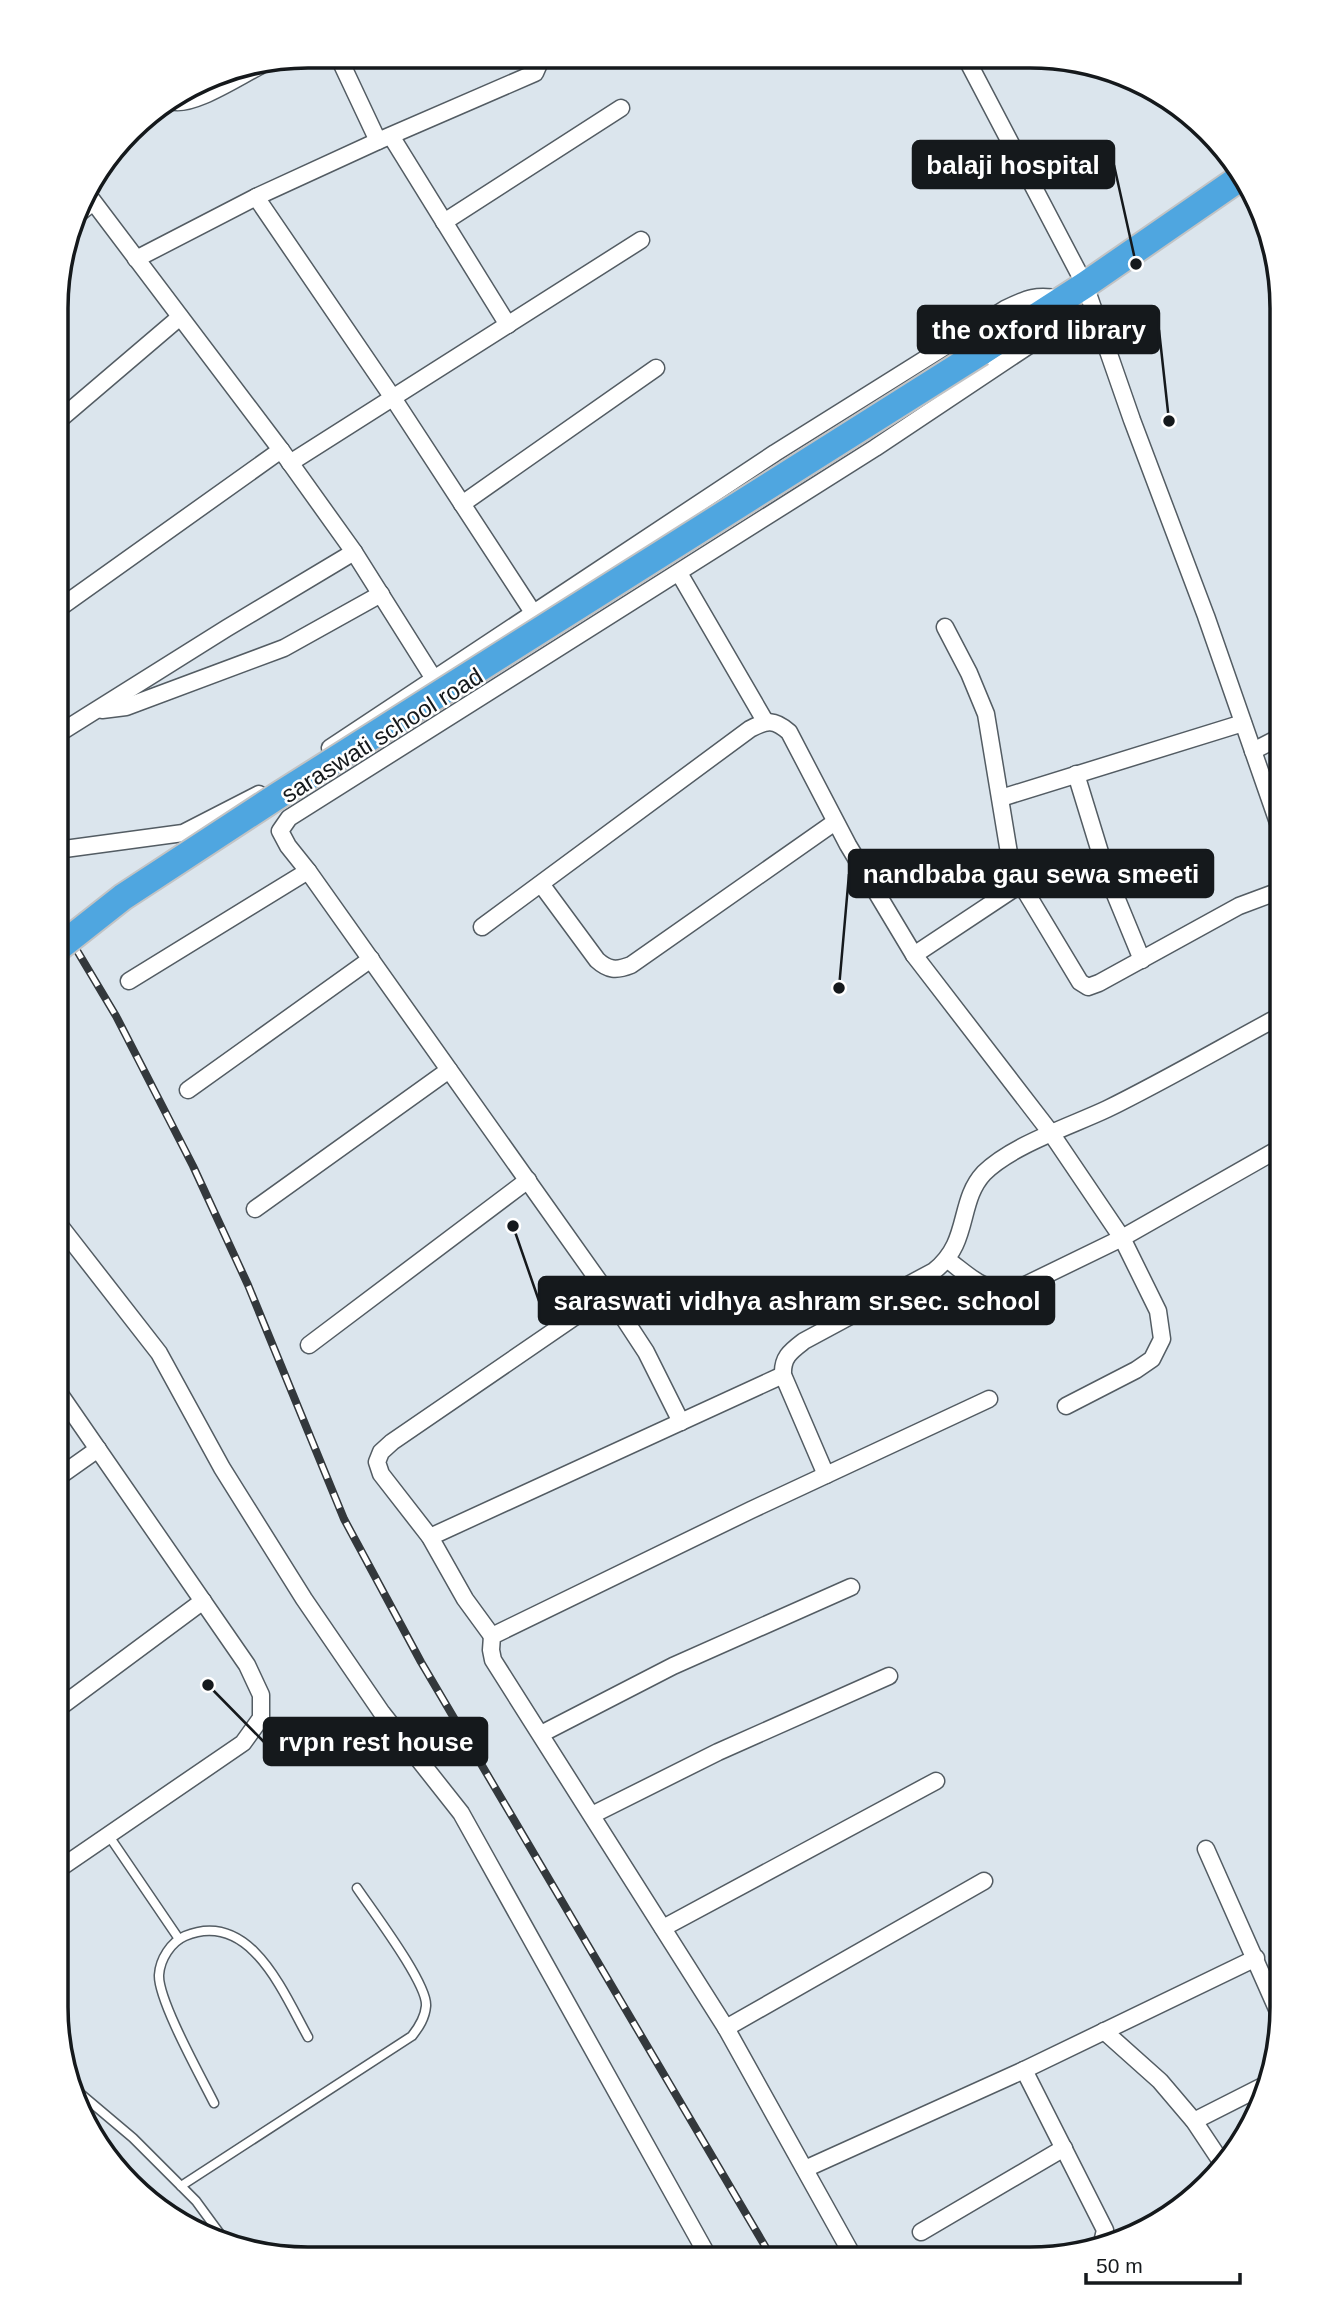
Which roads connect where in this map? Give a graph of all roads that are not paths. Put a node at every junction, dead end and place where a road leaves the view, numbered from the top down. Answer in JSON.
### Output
{"nodes":[{"id":1,"x":345,"y":68,"type":"edge"},
{"id":2,"x":537,"y":68,"type":"edge"},
{"id":3,"x":971,"y":68,"type":"edge"},
{"id":4,"x":221,"y":85,"type":"edge"},
{"id":5,"x":188,"y":101,"type":"edge"},
{"id":6,"x":621,"y":108,"type":"dead end"},
{"id":7,"x":385,"y":138,"type":"junction"},
{"id":8,"x":1233,"y":182,"type":"edge"},
{"id":9,"x":256,"y":197,"type":"junction"},
{"id":10,"x":93,"y":203,"type":"edge"},
{"id":11,"x":444,"y":222,"type":"junction"},
{"id":12,"x":641,"y":240,"type":"dead end"},
{"id":13,"x":136,"y":259,"type":"junction"},
{"id":14,"x":1085,"y":285,"type":"junction"},
{"id":15,"x":1061,"y":299,"type":"junction"},
{"id":16,"x":180,"y":317,"type":"junction"},
{"id":17,"x":508,"y":325,"type":"junction"},
{"id":18,"x":656,"y":368,"type":"dead end"},
{"id":19,"x":393,"y":398,"type":"junction"},
{"id":20,"x":68,"y":412,"type":"edge"},
{"id":21,"x":286,"y":457,"type":"junction"},
{"id":22,"x":462,"y":503,"type":"junction"},
{"id":23,"x":354,"y":552,"type":"junction"},
{"id":24,"x":680,"y":573,"type":"junction"},
{"id":25,"x":381,"y":594,"type":"junction"},
{"id":26,"x":68,"y":602,"type":"edge"},
{"id":27,"x":534,"y":614,"type":"junction"},
{"id":28,"x":945,"y":626,"type":"dead end"},
{"id":29,"x":434,"y":679,"type":"junction"},
{"id":30,"x":93,"y":712,"type":"junction"},
{"id":31,"x":765,"y":721,"type":"junction"},
{"id":32,"x":1243,"y":723,"type":"junction"},
{"id":33,"x":68,"y":728,"type":"edge"},
{"id":34,"x":1270,"y":742,"type":"edge"},
{"id":35,"x":1253,"y":751,"type":"junction"},
{"id":36,"x":1076,"y":774,"type":"junction"},
{"id":37,"x":1001,"y":798,"type":"junction"},
{"id":38,"x":1270,"y":799,"type":"edge"},
{"id":39,"x":835,"y":822,"type":"junction"},
{"id":40,"x":68,"y":849,"type":"edge"},
{"id":41,"x":308,"y":871,"type":"junction"},
{"id":42,"x":541,"y":884,"type":"junction"},
{"id":43,"x":1021,"y":884,"type":"junction"},
{"id":44,"x":1270,"y":895,"type":"edge"},
{"id":45,"x":482,"y":927,"type":"dead end"},
{"id":46,"x":68,"y":940,"type":"edge"},
{"id":47,"x":914,"y":955,"type":"junction"},
{"id":48,"x":371,"y":959,"type":"junction"},
{"id":49,"x":1142,"y":960,"type":"junction"},
{"id":50,"x":129,"y":981,"type":"dead end"},
{"id":51,"x":1270,"y":1022,"type":"edge"},
{"id":52,"x":449,"y":1070,"type":"junction"},
{"id":53,"x":188,"y":1090,"type":"dead end"},
{"id":54,"x":1051,"y":1133,"type":"junction"},
{"id":55,"x":1270,"y":1154,"type":"edge"},
{"id":56,"x":528,"y":1180,"type":"junction"},
{"id":57,"x":255,"y":1209,"type":"dead end"},
{"id":58,"x":68,"y":1236,"type":"edge"},
{"id":59,"x":1122,"y":1238,"type":"junction"},
{"id":60,"x":948,"y":1260,"type":"junction"},
{"id":61,"x":608,"y":1294,"type":"junction"},
{"id":62,"x":309,"y":1345,"type":"dead end"},
{"id":63,"x":783,"y":1375,"type":"junction"},
{"id":64,"x":989,"y":1399,"type":"dead end"},
{"id":65,"x":68,"y":1406,"type":"edge"},
{"id":66,"x":1066,"y":1406,"type":"dead end"},
{"id":67,"x":681,"y":1422,"type":"junction"},
{"id":68,"x":98,"y":1449,"type":"junction"},
{"id":69,"x":68,"y":1470,"type":"edge"},
{"id":70,"x":826,"y":1475,"type":"junction"},
{"id":71,"x":430,"y":1537,"type":"junction"},
{"id":72,"x":851,"y":1587,"type":"dead end"},
{"id":73,"x":203,"y":1601,"type":"junction"},
{"id":74,"x":492,"y":1636,"type":"junction"},
{"id":75,"x":889,"y":1676,"type":"dead end"},
{"id":76,"x":68,"y":1701,"type":"edge"},
{"id":77,"x":541,"y":1734,"type":"junction"},
{"id":78,"x":936,"y":1781,"type":"dead end"},
{"id":79,"x":592,"y":1815,"type":"junction"},
{"id":80,"x":109,"y":1836,"type":"junction"},
{"id":81,"x":1206,"y":1849,"type":"dead end"},
{"id":82,"x":68,"y":1863,"type":"edge"},
{"id":83,"x":984,"y":1881,"type":"dead end"},
{"id":84,"x":357,"y":1888,"type":"dead end"},
{"id":85,"x":663,"y":1928,"type":"junction"},
{"id":86,"x":180,"y":1939,"type":"junction"},
{"id":87,"x":1256,"y":1958,"type":"junction"},
{"id":88,"x":1269,"y":1989,"type":"edge"},
{"id":89,"x":726,"y":2028,"type":"junction"},
{"id":90,"x":1104,"y":2031,"type":"junction"},
{"id":91,"x":308,"y":2037,"type":"dead end"},
{"id":92,"x":1024,"y":2070,"type":"junction"},
{"id":93,"x":1254,"y":2091,"type":"edge"},
{"id":94,"x":87,"y":2100,"type":"edge"},
{"id":95,"x":214,"y":2103,"type":"dead end"},
{"id":96,"x":1195,"y":2121,"type":"junction"},
{"id":97,"x":1064,"y":2148,"type":"junction"},
{"id":98,"x":1217,"y":2156,"type":"edge"},
{"id":99,"x":804,"y":2169,"type":"junction"},
{"id":100,"x":181,"y":2186,"type":"junction"},
{"id":101,"x":215,"y":2227,"type":"edge"},
{"id":102,"x":921,"y":2232,"type":"dead end"},
{"id":103,"x":1104,"y":2235,"type":"edge"},
{"id":104,"x":703,"y":2247,"type":"edge"},
{"id":105,"x":848,"y":2247,"type":"edge"}],
"edges":[{"from":1,"to":7,"type":"street"},
{"from":2,"to":7,"type":"street"},
{"from":3,"to":14,"type":"street"},
{"from":4,"to":5,"type":"street"},
{"from":6,"to":11,"type":"street"},
{"from":7,"to":9,"type":"street"},
{"from":7,"to":11,"type":"street"},
{"from":8,"to":14,"type":"highway"},
{"from":9,"to":13,"type":"street"},
{"from":9,"to":19,"type":"street"},
{"from":10,"to":13,"type":"street"},
{"from":11,"to":17,"type":"street"},
{"from":12,"to":17,"type":"street"},
{"from":13,"to":16,"type":"street"},
{"from":14,"to":15,"type":"highway"},
{"from":14,"to":32,"type":"street"},
{"from":15,"to":24,"type":"street","name":"saraswati school road"},
{"from":15,"to":27,"type":"street"},
{"from":15,"to":46,"type":"highway","bridge":true},
{"from":16,"to":20,"type":"street"},
{"from":16,"to":21,"type":"street"},
{"from":17,"to":19,"type":"street"},
{"from":18,"to":22,"type":"street"},
{"from":19,"to":21,"type":"street"},
{"from":19,"to":22,"type":"street"},
{"from":21,"to":23,"type":"street"},
{"from":21,"to":26,"type":"street"},
{"from":22,"to":27,"type":"street"},
{"from":23,"to":25,"type":"street"},
{"from":23,"to":30,"type":"street"},
{"from":24,"to":31,"type":"street"},
{"from":24,"to":41,"type":"street","name":"saraswati school road"},
{"from":25,"to":29,"type":"street"},
{"from":25,"to":30,"type":"street"},
{"from":27,"to":29,"type":"street"},
{"from":28,"to":37,"type":"street"},
{"from":29,"to":40,"type":"street"},
{"from":30,"to":33,"type":"street"},
{"from":31,"to":39,"type":"street"},
{"from":31,"to":42,"type":"street"},
{"from":32,"to":35,"type":"street"},
{"from":32,"to":36,"type":"street"},
{"from":34,"to":35,"type":"street"},
{"from":35,"to":38,"type":"street"},
{"from":36,"to":37,"type":"street"},
{"from":36,"to":49,"type":"street"},
{"from":37,"to":43,"type":"street"},
{"from":39,"to":42,"type":"street"},
{"from":39,"to":47,"type":"street"},
{"from":41,"to":48,"type":"street","name":"saraswati school road"},
{"from":41,"to":50,"type":"street"},
{"from":42,"to":45,"type":"street"},
{"from":43,"to":47,"type":"street"},
{"from":43,"to":49,"type":"street"},
{"from":44,"to":49,"type":"street"},
{"from":47,"to":54,"type":"street"},
{"from":48,"to":52,"type":"street","name":"saraswati school road"},
{"from":48,"to":53,"type":"street"},
{"from":51,"to":54,"type":"street"},
{"from":52,"to":56,"type":"street","name":"saraswati school road"},
{"from":52,"to":57,"type":"street"},
{"from":54,"to":59,"type":"street"},
{"from":54,"to":60,"type":"street"},
{"from":55,"to":59,"type":"street"},
{"from":56,"to":61,"type":"street","name":"saraswati school road"},
{"from":56,"to":62,"type":"street"},
{"from":58,"to":104,"type":"street"},
{"from":59,"to":60,"type":"street"},
{"from":59,"to":66,"type":"street"},
{"from":60,"to":63,"type":"street"},
{"from":61,"to":67,"type":"street","name":"saraswati school road"},
{"from":61,"to":71,"type":"street"},
{"from":63,"to":67,"type":"street"},
{"from":63,"to":70,"type":"street"},
{"from":64,"to":70,"type":"street"},
{"from":65,"to":68,"type":"street"},
{"from":67,"to":71,"type":"street"},
{"from":68,"to":69,"type":"street"},
{"from":68,"to":73,"type":"street"},
{"from":70,"to":74,"type":"street"},
{"from":71,"to":74,"type":"street"},
{"from":72,"to":77,"type":"street"},
{"from":73,"to":76,"type":"street"},
{"from":73,"to":80,"type":"street"},
{"from":74,"to":77,"type":"street"},
{"from":75,"to":79,"type":"street"},
{"from":77,"to":79,"type":"street"},
{"from":78,"to":85,"type":"street"},
{"from":79,"to":85,"type":"street"},
{"from":80,"to":82,"type":"street"},
{"from":80,"to":86,"type":"lane"},
{"from":81,"to":87,"type":"street"},
{"from":83,"to":89,"type":"street"},
{"from":84,"to":100,"type":"lane"},
{"from":85,"to":89,"type":"street"},
{"from":86,"to":91,"type":"lane"},
{"from":86,"to":95,"type":"lane"},
{"from":87,"to":88,"type":"street"},
{"from":87,"to":90,"type":"street"},
{"from":89,"to":99,"type":"street"},
{"from":90,"to":92,"type":"street"},
{"from":90,"to":96,"type":"street"},
{"from":92,"to":97,"type":"street"},
{"from":92,"to":99,"type":"street"},
{"from":93,"to":96,"type":"street"},
{"from":94,"to":100,"type":"lane"},
{"from":96,"to":98,"type":"street"},
{"from":97,"to":102,"type":"street"},
{"from":97,"to":103,"type":"street"},
{"from":99,"to":105,"type":"street"},
{"from":100,"to":101,"type":"lane"}]}
